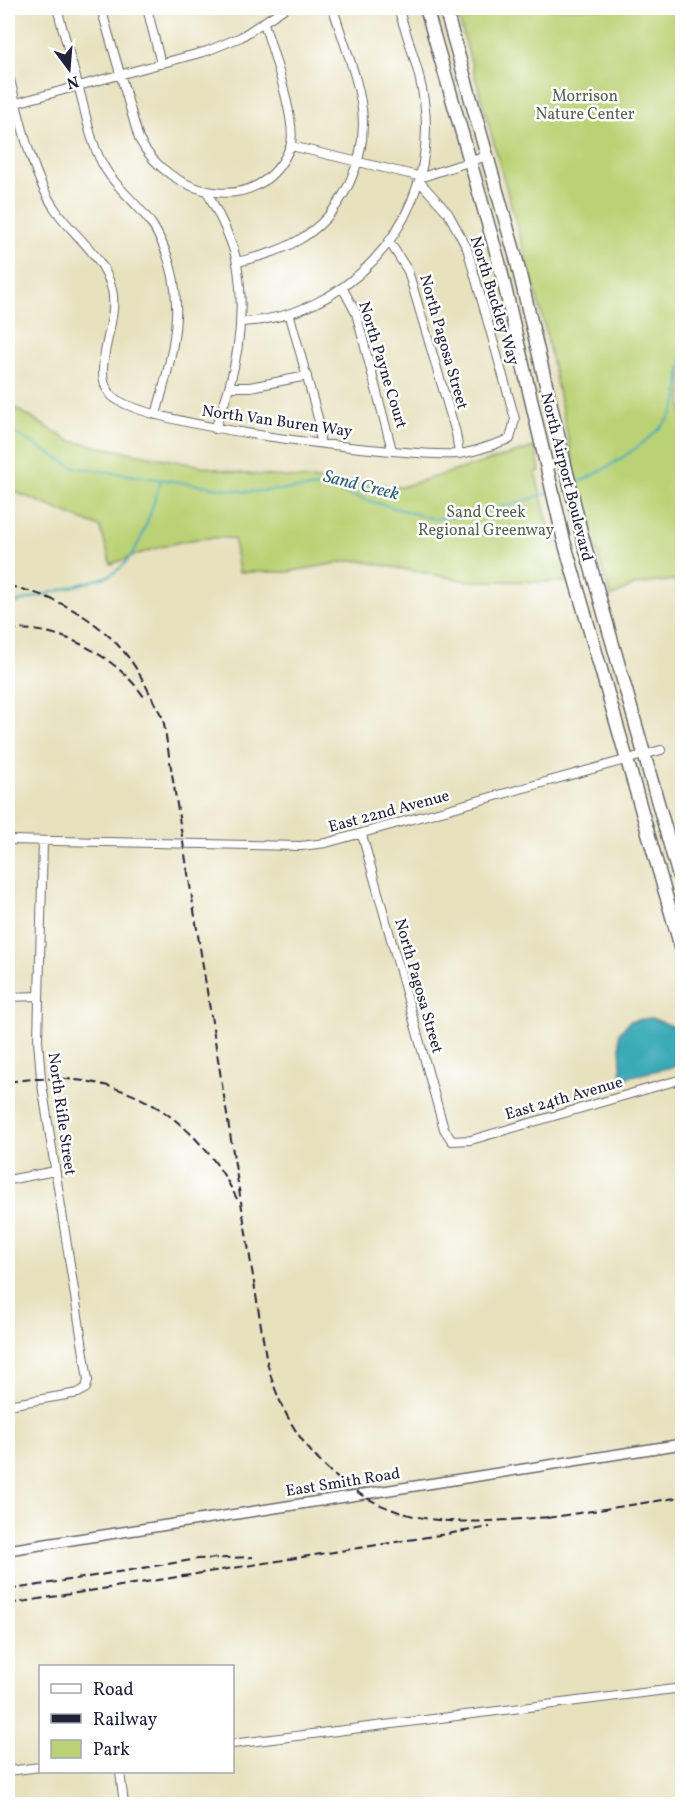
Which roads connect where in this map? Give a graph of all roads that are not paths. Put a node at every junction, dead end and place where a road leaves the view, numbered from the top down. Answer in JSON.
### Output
{"nodes":[{"id":1,"x":57,"y":8,"type":"edge"},
{"id":2,"x":101,"y":8,"type":"edge"},
{"id":3,"x":147,"y":8,"type":"edge"},
{"id":4,"x":285,"y":8,"type":"edge"},
{"id":5,"x":333,"y":8,"type":"edge"},
{"id":6,"x":398,"y":8,"type":"edge"},
{"id":7,"x":426,"y":8,"type":"edge"},
{"id":8,"x":445,"y":8,"type":"edge"},
{"id":9,"x":264,"y":23,"type":"junction"},
{"id":10,"x":161,"y":64,"type":"junction"},
{"id":11,"x":8,"y":72,"type":"edge"},
{"id":12,"x":121,"y":75,"type":"junction"},
{"id":13,"x":79,"y":87,"type":"junction"},
{"id":14,"x":16,"y":103,"type":"junction"},
{"id":15,"x":291,"y":147,"type":"junction"},
{"id":16,"x":487,"y":156,"type":"junction"},
{"id":17,"x":357,"y":162,"type":"junction"},
{"id":18,"x":471,"y":162,"type":"junction"},
{"id":19,"x":421,"y":179,"type":"junction"},
{"id":20,"x":207,"y":191,"type":"junction"},
{"id":21,"x":389,"y":241,"type":"junction"},
{"id":22,"x":237,"y":262,"type":"junction"},
{"id":23,"x":343,"y":289,"type":"junction"},
{"id":24,"x":290,"y":316,"type":"junction"},
{"id":25,"x":242,"y":322,"type":"junction"},
{"id":26,"x":307,"y":376,"type":"junction"},
{"id":27,"x":231,"y":387,"type":"junction"},
{"id":28,"x":156,"y":415,"type":"junction"},
{"id":29,"x":215,"y":429,"type":"junction"},
{"id":30,"x":510,"y":439,"type":"joint"},
{"id":31,"x":320,"y":442,"type":"junction"},
{"id":32,"x":392,"y":450,"type":"junction"},
{"id":33,"x":459,"y":454,"type":"junction"},
{"id":34,"x":661,"y":750,"type":"dead end"},
{"id":35,"x":645,"y":755,"type":"junction"},
{"id":36,"x":628,"y":759,"type":"junction"},
{"id":37,"x":362,"y":835,"type":"junction"},
{"id":38,"x":8,"y":840,"type":"edge"},
{"id":39,"x":43,"y":841,"type":"junction"},
{"id":40,"x":682,"y":887,"type":"edge"},
{"id":41,"x":682,"y":951,"type":"edge"},
{"id":42,"x":39,"y":996,"type":"junction"},
{"id":43,"x":8,"y":997,"type":"edge"},
{"id":44,"x":682,"y":1079,"type":"edge"},
{"id":45,"x":452,"y":1141,"type":"joint"},
{"id":46,"x":55,"y":1171,"type":"junction"},
{"id":47,"x":8,"y":1180,"type":"edge"},
{"id":48,"x":8,"y":1405,"type":"edge"},
{"id":49,"x":682,"y":1444,"type":"edge"},
{"id":50,"x":8,"y":1550,"type":"edge"},
{"id":51,"x":682,"y":1688,"type":"edge"},
{"id":52,"x":234,"y":1744,"type":"edge"},
{"id":53,"x":39,"y":1767,"type":"edge"},
{"id":54,"x":8,"y":1771,"type":"edge"},
{"id":55,"x":120,"y":1773,"type":"edge"},
{"id":56,"x":124,"y":1804,"type":"edge"}],
"edges":[{"from":1,"to":13,"type":"street"},
{"from":2,"to":12,"type":"street"},
{"from":3,"to":10,"type":"street"},
{"from":4,"to":9,"type":"street"},
{"from":5,"to":17,"type":"street"},
{"from":6,"to":19,"type":"street"},
{"from":7,"to":18,"type":"main road","name":"North Airport Boulevard"},
{"from":8,"to":16,"type":"main road","name":"North Airport Boulevard"},
{"from":9,"to":10,"type":"street"},
{"from":9,"to":15,"type":"street"},
{"from":10,"to":12,"type":"street"},
{"from":11,"to":14,"type":"street","name":"North Van Buren Way"},
{"from":12,"to":13,"type":"street"},
{"from":12,"to":20,"type":"street"},
{"from":13,"to":14,"type":"street"},
{"from":13,"to":28,"type":"street"},
{"from":14,"to":28,"type":"street","name":"North Van Buren Way"},
{"from":15,"to":17,"type":"street"},
{"from":15,"to":20,"type":"street"},
{"from":16,"to":18,"type":"street"},
{"from":16,"to":35,"type":"main road","name":"North Airport Boulevard"},
{"from":17,"to":19,"type":"street"},
{"from":17,"to":22,"type":"street"},
{"from":18,"to":19,"type":"street"},
{"from":18,"to":36,"type":"main road","name":"North Airport Boulevard"},
{"from":19,"to":21,"type":"street"},
{"from":19,"to":30,"type":"street","name":"North Buckley Way"},
{"from":20,"to":22,"type":"street"},
{"from":21,"to":23,"type":"street"},
{"from":21,"to":33,"type":"street","name":"North Pagosa Street"},
{"from":22,"to":25,"type":"street"},
{"from":23,"to":24,"type":"street"},
{"from":23,"to":32,"type":"street","name":"North Payne Court"},
{"from":24,"to":25,"type":"street"},
{"from":24,"to":26,"type":"street"},
{"from":25,"to":27,"type":"street"},
{"from":26,"to":27,"type":"street"},
{"from":26,"to":31,"type":"street"},
{"from":27,"to":29,"type":"street"},
{"from":28,"to":29,"type":"street","name":"North Van Buren Way"},
{"from":29,"to":31,"type":"street","name":"North Van Buren Way"},
{"from":30,"to":33,"type":"street","name":"North Van Buren Way"},
{"from":31,"to":32,"type":"street","name":"North Van Buren Way"},
{"from":32,"to":33,"type":"street","name":"North Van Buren Way"},
{"from":34,"to":35,"type":"street","name":"East 22nd Avenue"},
{"from":35,"to":36,"type":"street","name":"East 22nd Avenue"},
{"from":35,"to":40,"type":"main road","name":"North Airport Boulevard"},
{"from":36,"to":37,"type":"street","name":"East 22nd Avenue"},
{"from":36,"to":41,"type":"main road","name":"North Airport Boulevard"},
{"from":37,"to":39,"type":"street","name":"East 22nd Avenue"},
{"from":37,"to":45,"type":"street","name":"North Pagosa Street"},
{"from":38,"to":39,"type":"street","name":"East 22nd Avenue"},
{"from":39,"to":42,"type":"street","name":"North Rifle Street"},
{"from":42,"to":43,"type":"street"},
{"from":42,"to":46,"type":"street","name":"North Rifle Street"},
{"from":44,"to":45,"type":"street","name":"East 24th Avenue"},
{"from":46,"to":47,"type":"street"},
{"from":46,"to":48,"type":"street","name":"North Rifle Street"},
{"from":49,"to":50,"type":"street","name":"East Smith Road"},
{"from":51,"to":52,"type":"street"},
{"from":53,"to":54,"type":"street"},
{"from":55,"to":56,"type":"street"}]}
